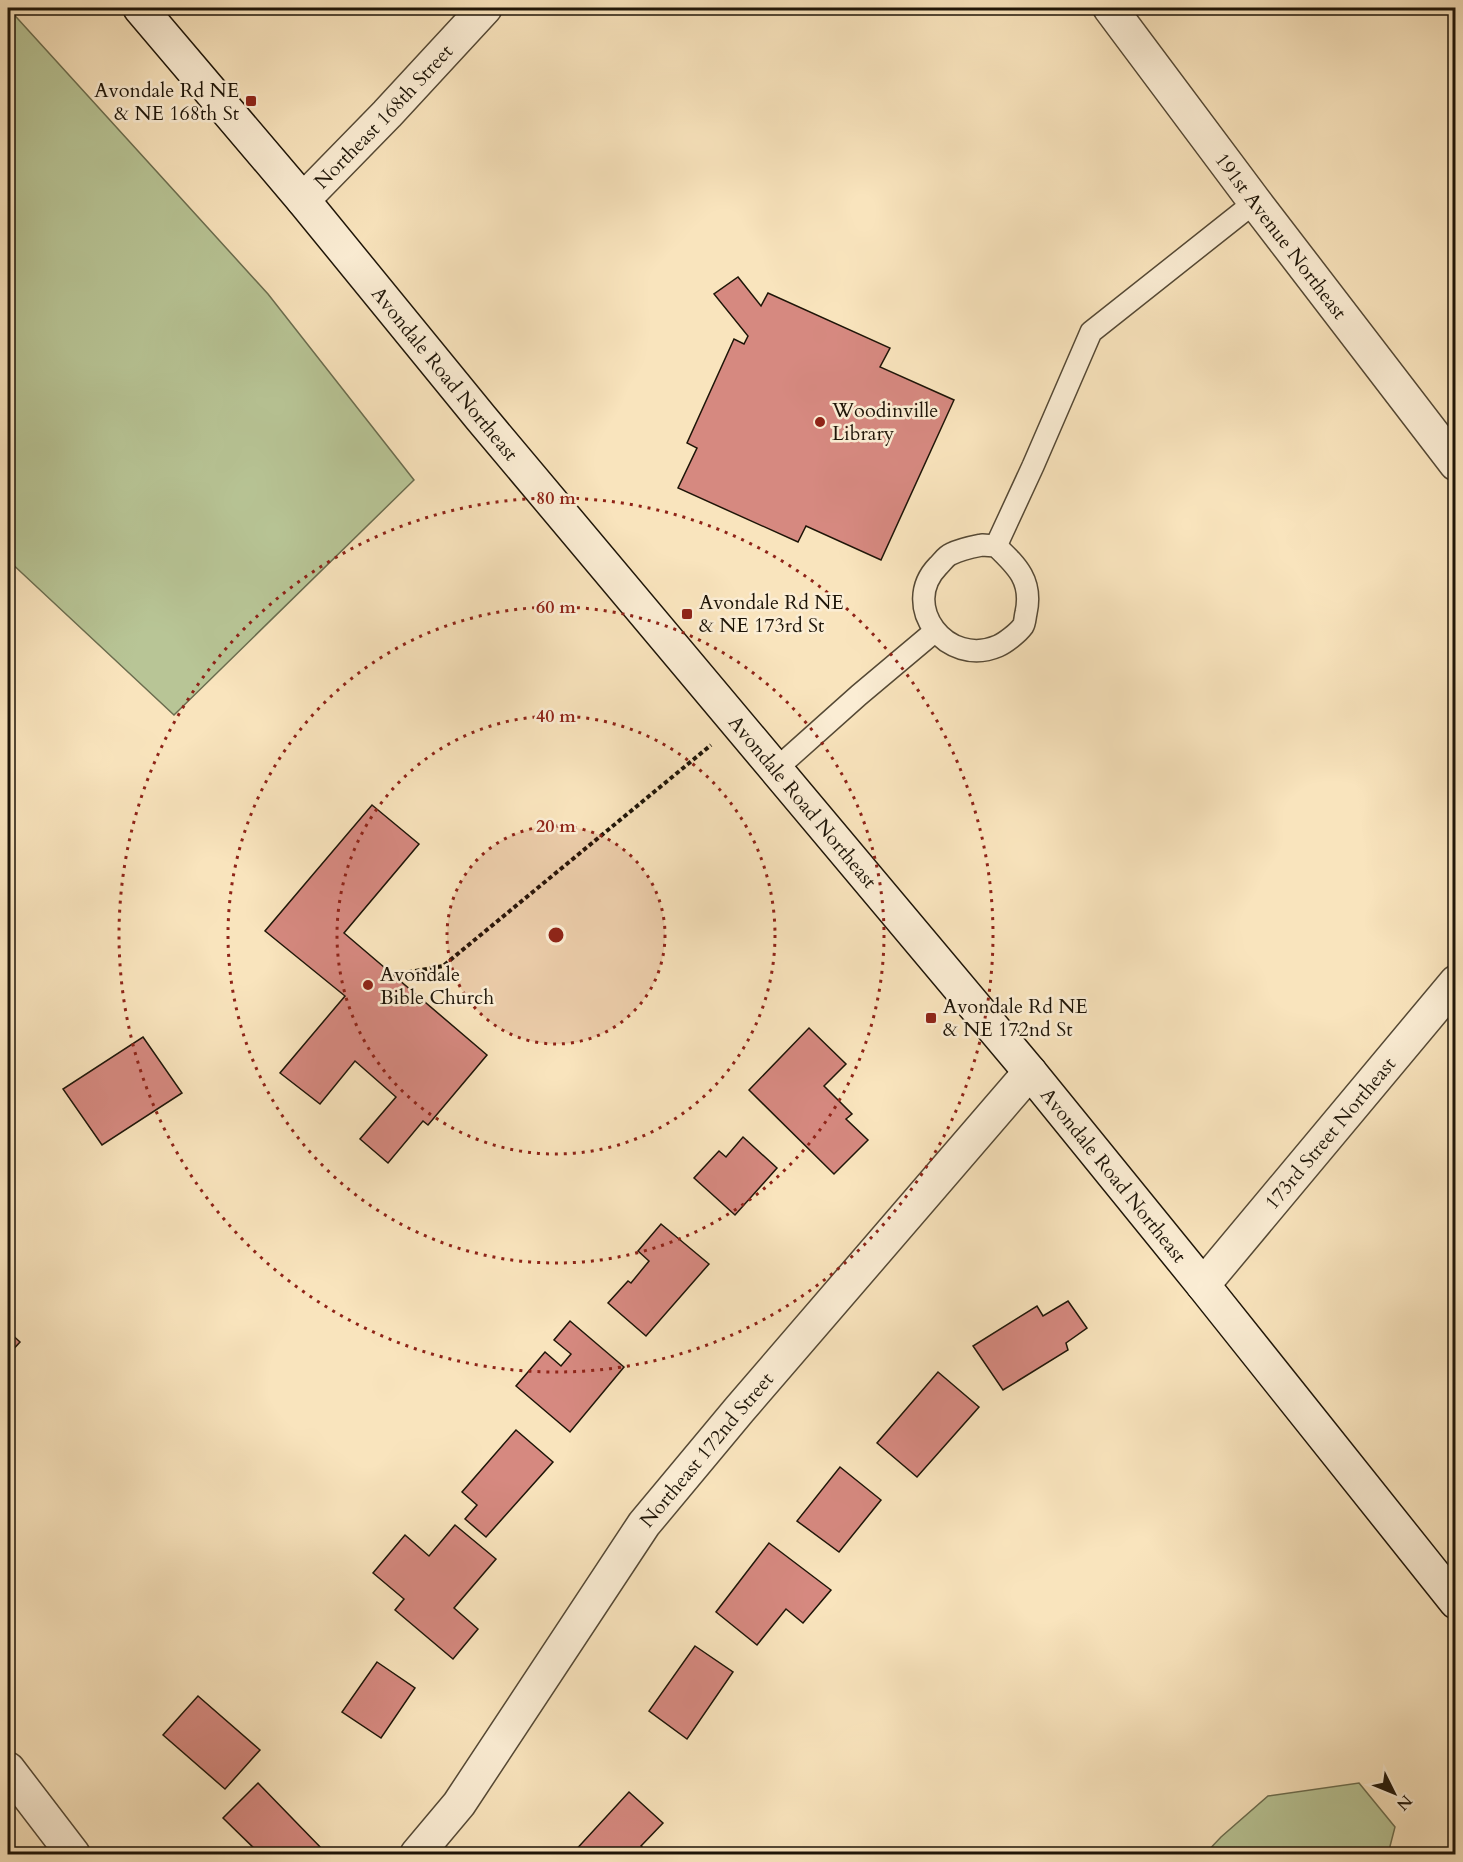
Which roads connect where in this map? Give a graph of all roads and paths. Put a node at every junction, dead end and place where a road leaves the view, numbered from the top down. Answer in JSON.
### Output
{"nodes":[{"id":1,"x":140,"y":8,"type":"edge"},
{"id":2,"x":485,"y":8,"type":"edge"},
{"id":3,"x":1110,"y":8,"type":"edge"},
{"id":4,"x":303,"y":200,"type":"junction"},
{"id":5,"x":1255,"y":202,"type":"junction"},
{"id":6,"x":1455,"y":464,"type":"edge"},
{"id":7,"x":996,"y":546,"type":"junction"},
{"id":8,"x":934,"y":632,"type":"junction"},
{"id":9,"x":712,"y":744,"type":"dead end"},
{"id":10,"x":776,"y":770,"type":"junction"},
{"id":11,"x":393,"y":975,"type":"dead end"},
{"id":12,"x":1455,"y":982,"type":"edge"},
{"id":13,"x":1030,"y":1072,"type":"junction"},
{"id":14,"x":1203,"y":1285,"type":"junction"},
{"id":15,"x":1455,"y":1602,"type":"edge"},
{"id":16,"x":8,"y":1769,"type":"edge"},
{"id":17,"x":73,"y":1854,"type":"edge"},
{"id":18,"x":417,"y":1854,"type":"edge"}],
"edges":[{"from":1,"to":4,"type":"street","name":"Avondale Road Northeast"},
{"from":2,"to":4,"type":"street","name":"Northeast 168th Street"},
{"from":3,"to":5,"type":"street","name":"191st Avenue Northeast"},
{"from":4,"to":10,"type":"street","name":"Avondale Road Northeast"},
{"from":5,"to":6,"type":"street","name":"191st Avenue Northeast"},
{"from":5,"to":7,"type":"lane"},
{"from":7,"to":8,"type":"lane"},
{"from":7,"to":8,"type":"lane"},
{"from":8,"to":10,"type":"lane"},
{"from":9,"to":11,"type":"path"},
{"from":10,"to":13,"type":"street","name":"Avondale Road Northeast"},
{"from":12,"to":14,"type":"street","name":"173rd Street Northeast"},
{"from":13,"to":14,"type":"street","name":"Avondale Road Northeast"},
{"from":13,"to":18,"type":"street","name":"Northeast 172nd Street"},
{"from":14,"to":15,"type":"street","name":"Avondale Road Northeast"},
{"from":16,"to":17,"type":"street"}]}
